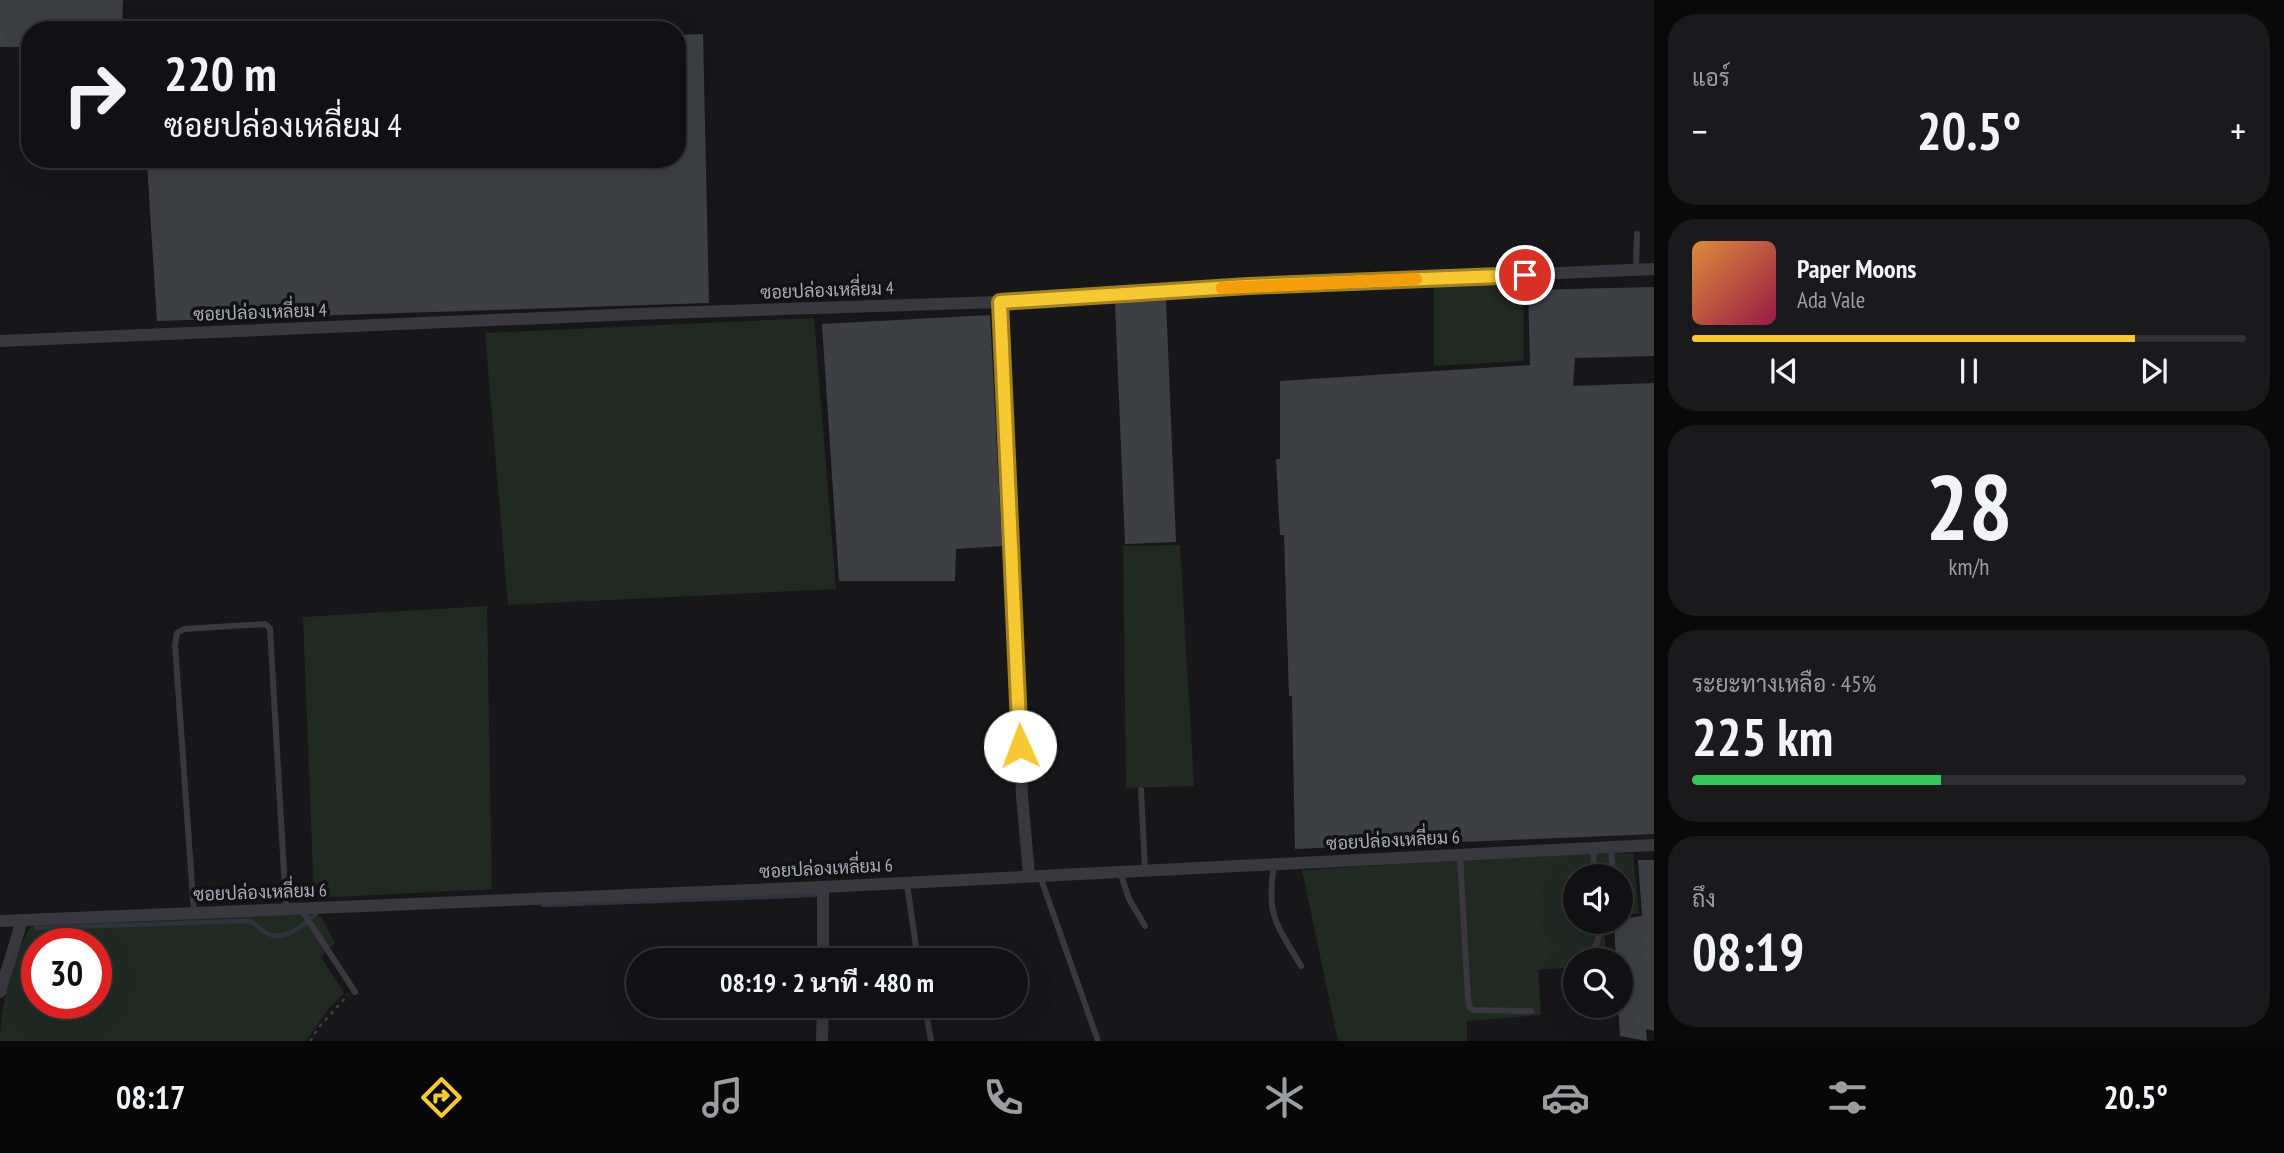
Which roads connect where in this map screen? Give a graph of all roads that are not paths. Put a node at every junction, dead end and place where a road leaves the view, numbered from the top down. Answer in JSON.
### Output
{"nodes":[{"id":1,"x":1637,"y":234,"type":"dead end"},
{"id":2,"x":1654,"y":269,"type":"edge"},
{"id":3,"x":1636,"y":270,"type":"junction"},
{"id":4,"x":1000,"y":302,"type":"junction"},
{"id":5,"x":0,"y":341,"type":"edge"},
{"id":6,"x":1141,"y":790,"type":"dead end"},
{"id":7,"x":1654,"y":845,"type":"edge"},
{"id":8,"x":1593,"y":848,"type":"junction"},
{"id":9,"x":1611,"y":848,"type":"junction"},
{"id":10,"x":1460,"y":854,"type":"junction"},
{"id":11,"x":1274,"y":863,"type":"junction"},
{"id":12,"x":1594,"y":864,"type":"edge"},
{"id":13,"x":1612,"y":864,"type":"edge"},
{"id":14,"x":1145,"y":869,"type":"junction"},
{"id":15,"x":1119,"y":870,"type":"junction"},
{"id":16,"x":1034,"y":875,"type":"junction"},
{"id":17,"x":906,"y":882,"type":"junction"},
{"id":18,"x":823,"y":887,"type":"junction"},
{"id":19,"x":286,"y":908,"type":"junction"},
{"id":20,"x":300,"y":908,"type":"junction"},
{"id":21,"x":194,"y":912,"type":"junction"},
{"id":22,"x":0,"y":921,"type":"edge"},
{"id":23,"x":22,"y":921,"type":"junction"},
{"id":24,"x":1145,"y":926,"type":"dead end"},
{"id":25,"x":823,"y":948,"type":"edge"},
{"id":26,"x":916,"y":948,"type":"edge"},
{"id":27,"x":1301,"y":966,"type":"dead end"},
{"id":28,"x":353,"y":989,"type":"road end"},
{"id":29,"x":0,"y":992,"type":"edge"},
{"id":30,"x":1531,"y":1011,"type":"dead end"},
{"id":31,"x":823,"y":1018,"type":"edge"},
{"id":32,"x":927,"y":1018,"type":"edge"},
{"id":33,"x":822,"y":1041,"type":"edge"},
{"id":34,"x":931,"y":1041,"type":"edge"},
{"id":35,"x":1098,"y":1041,"type":"edge"}],
"edges":[{"from":1,"to":3,"type":"lane"},
{"from":2,"to":3,"type":"street","name":"ซอยปล่องเหลี่ยม 4"},
{"from":3,"to":4,"type":"street","name":"ซอยปล่องเหลี่ยม 4"},
{"from":4,"to":5,"type":"street","name":"ซอยปล่องเหลี่ยม 4"},
{"from":4,"to":16,"type":"street"},
{"from":6,"to":14,"type":"lane"},
{"from":7,"to":9,"type":"street","name":"ซอยปล่องเหลี่ยม 6"},
{"from":8,"to":9,"type":"street","name":"ซอยปล่องเหลี่ยม 6"},
{"from":8,"to":10,"type":"street","name":"ซอยปล่องเหลี่ยม 6"},
{"from":8,"to":12,"type":"lane"},
{"from":9,"to":13,"type":"lane"},
{"from":10,"to":11,"type":"street","name":"ซอยปล่องเหลี่ยม 6"},
{"from":10,"to":30,"type":"lane"},
{"from":11,"to":14,"type":"street","name":"ซอยปล่องเหลี่ยม 6"},
{"from":11,"to":27,"type":"lane"},
{"from":14,"to":15,"type":"street","name":"ซอยปล่องเหลี่ยม 6"},
{"from":15,"to":16,"type":"street","name":"ซอยปล่องเหลี่ยม 6"},
{"from":15,"to":24,"type":"lane"},
{"from":16,"to":17,"type":"street","name":"ซอยปล่องเหลี่ยม 6"},
{"from":16,"to":35,"type":"lane"},
{"from":17,"to":18,"type":"street","name":"ซอยปล่องเหลี่ยม 6"},
{"from":17,"to":26,"type":"lane"},
{"from":18,"to":20,"type":"street","name":"ซอยปล่องเหลี่ยม 6"},
{"from":18,"to":25,"type":"street"},
{"from":19,"to":20,"type":"street","name":"ซอยปล่องเหลี่ยม 6"},
{"from":19,"to":21,"type":"street","name":"ซอยปล่องเหลี่ยม 6"},
{"from":19,"to":21,"type":"lane"},
{"from":20,"to":28,"type":"lane"},
{"from":21,"to":23,"type":"street","name":"ซอยปล่องเหลี่ยม 6"},
{"from":22,"to":23,"type":"street","name":"ซอยปล่องเหลี่ยม 6"},
{"from":23,"to":29,"type":"street"},
{"from":31,"to":33,"type":"street"},
{"from":32,"to":34,"type":"lane"}]}
